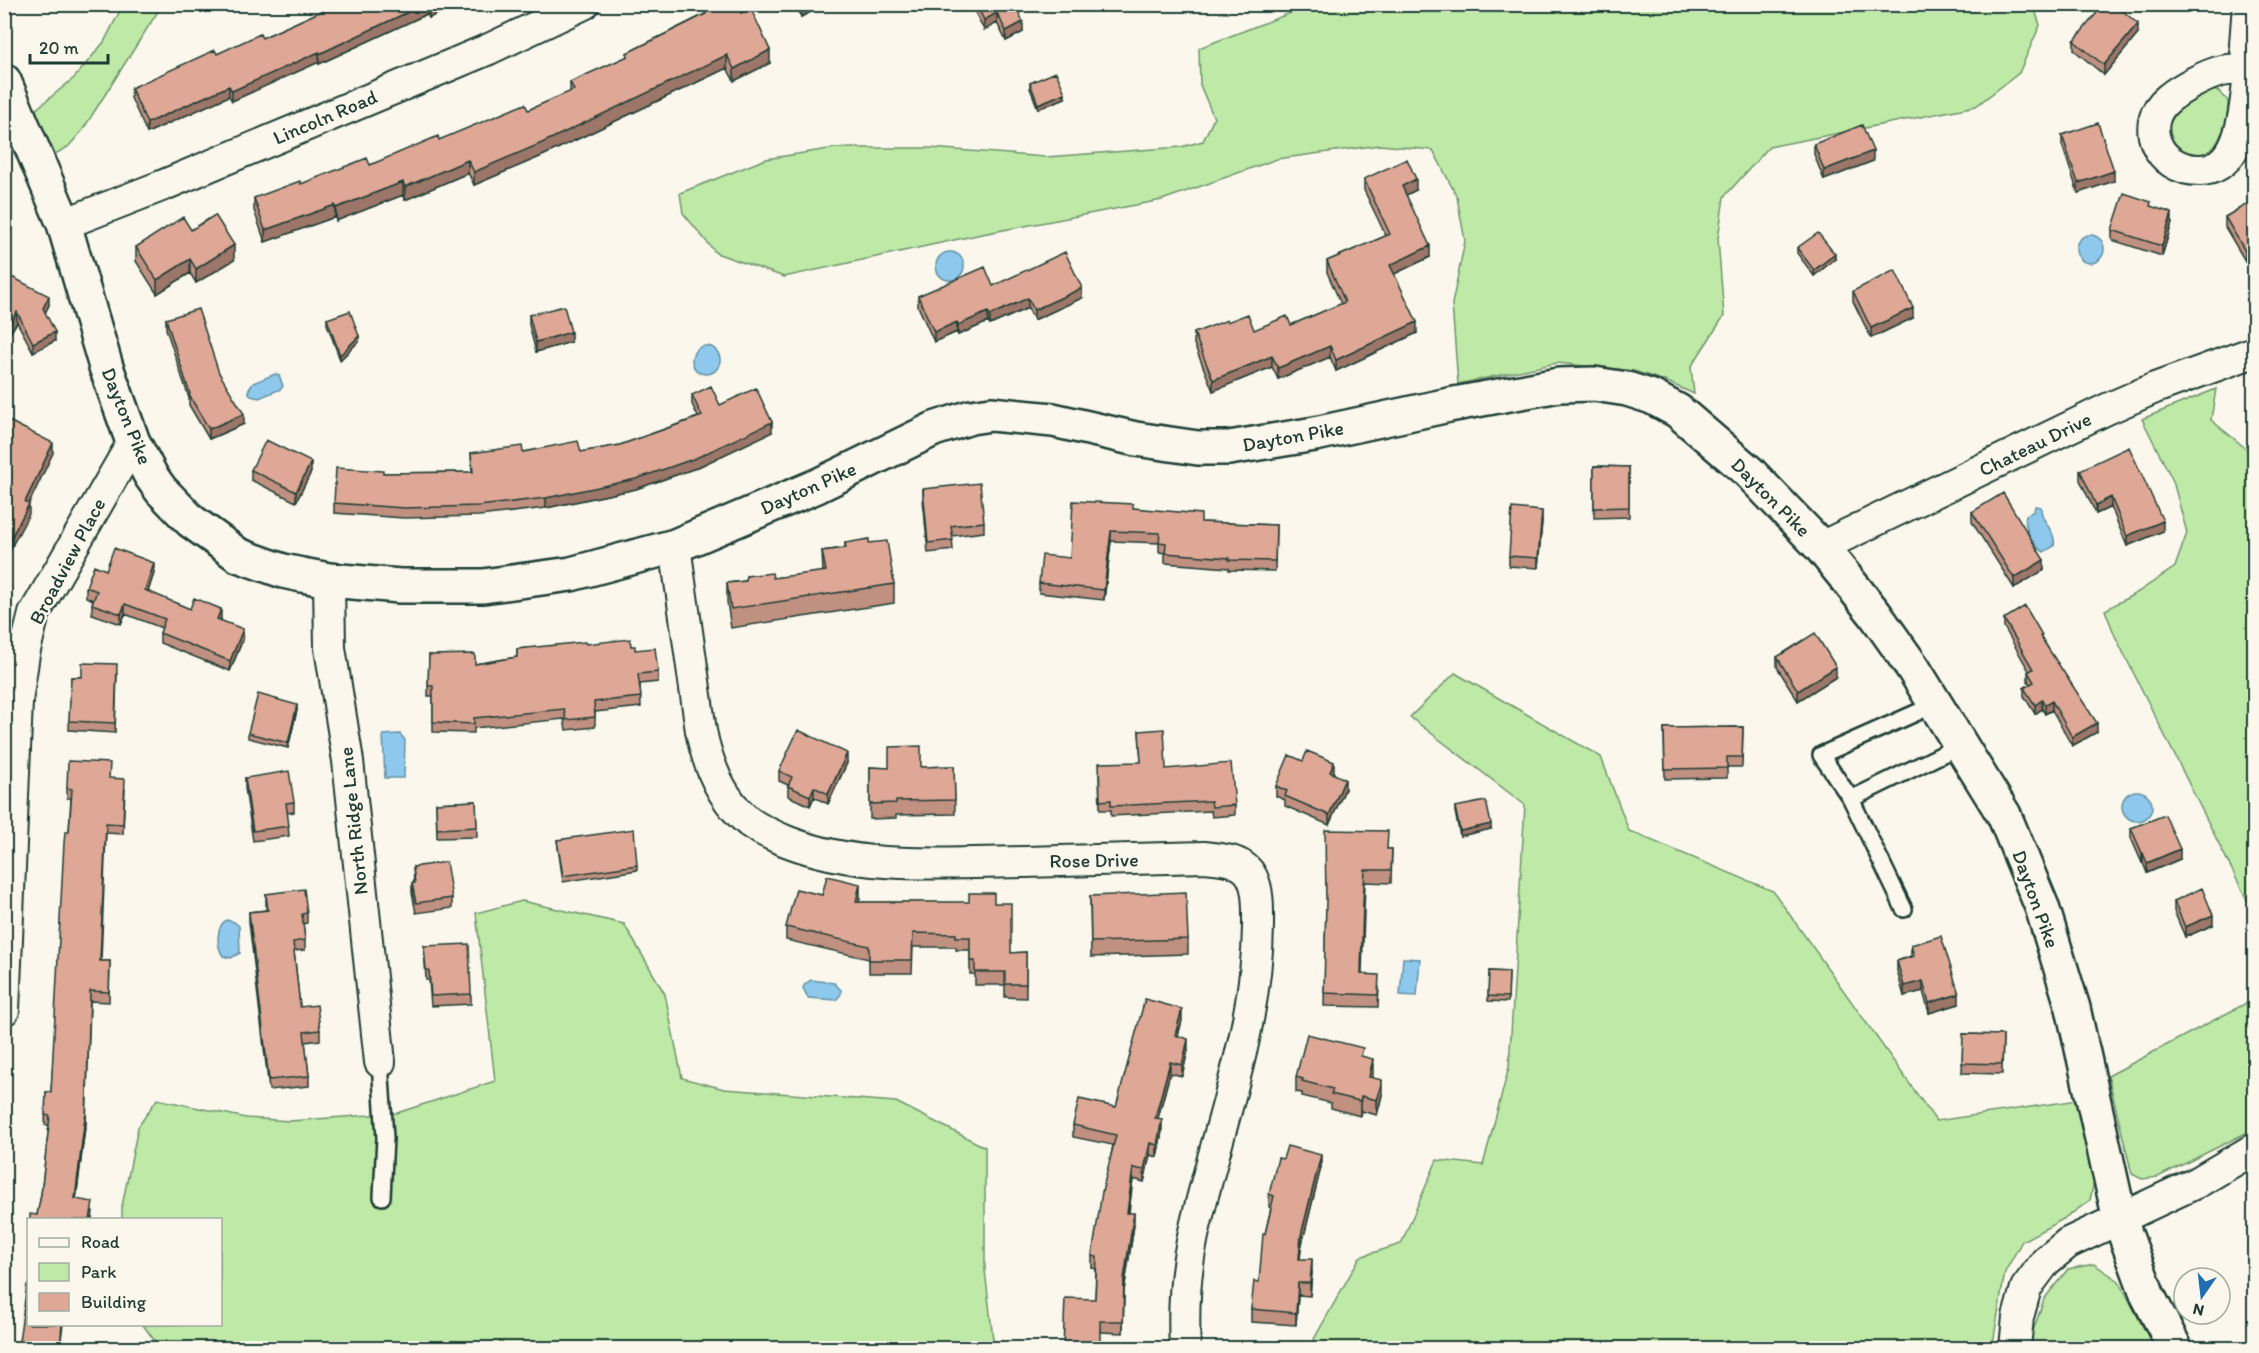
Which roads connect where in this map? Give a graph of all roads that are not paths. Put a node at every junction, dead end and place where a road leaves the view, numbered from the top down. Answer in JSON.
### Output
{"nodes":[{"id":1,"x":584,"y":4,"type":"edge"},
{"id":2,"x":2248,"y":4,"type":"edge"},
{"id":3,"x":2252,"y":69,"type":"edge"},
{"id":4,"x":4,"y":81,"type":"edge"},
{"id":5,"x":64,"y":224,"type":"junction"},
{"id":6,"x":2254,"y":352,"type":"edge"},
{"id":7,"x":133,"y":442,"type":"junction"},
{"id":8,"x":675,"y":546,"type":"junction"},
{"id":9,"x":1821,"y":547,"type":"junction"},
{"id":10,"x":329,"y":580,"type":"junction"},
{"id":11,"x":1936,"y":705,"type":"junction"},
{"id":12,"x":1961,"y":745,"type":"junction"},
{"id":13,"x":1851,"y":799,"type":"junction"},
{"id":14,"x":1904,"y":909,"type":"dead end"},
{"id":15,"x":4,"y":1010,"type":"edge"},
{"id":16,"x":380,"y":1062,"type":"joint"},
{"id":17,"x":2254,"y":1149,"type":"edge"},
{"id":18,"x":382,"y":1197,"type":"dead end"},
{"id":19,"x":2120,"y":1220,"type":"junction"},
{"id":20,"x":1185,"y":1348,"type":"edge"},
{"id":21,"x":2015,"y":1348,"type":"edge"},
{"id":22,"x":2175,"y":1348,"type":"edge"}],
"edges":[{"from":1,"to":5,"type":"street","name":"Lincoln Road"},
{"from":2,"to":3,"type":"street"},
{"from":4,"to":5,"type":"street","name":"Dayton Pike"},
{"from":5,"to":7,"type":"street","name":"Dayton Pike"},
{"from":6,"to":9,"type":"street","name":"Chateau Drive"},
{"from":7,"to":10,"type":"street","name":"Dayton Pike"},
{"from":7,"to":15,"type":"street","name":"Broadview Place"},
{"from":8,"to":9,"type":"street","name":"Dayton Pike"},
{"from":8,"to":10,"type":"street","name":"Dayton Pike"},
{"from":8,"to":20,"type":"street","name":"Rose Drive"},
{"from":9,"to":11,"type":"street","name":"Dayton Pike"},
{"from":10,"to":16,"type":"street","name":"North Ridge Lane"},
{"from":11,"to":12,"type":"street","name":"Dayton Pike"},
{"from":11,"to":13,"type":"lane"},
{"from":12,"to":13,"type":"lane"},
{"from":12,"to":19,"type":"street","name":"Dayton Pike"},
{"from":13,"to":14,"type":"lane"},
{"from":16,"to":18,"type":"lane"},
{"from":17,"to":19,"type":"street"},
{"from":19,"to":21,"type":"street"},
{"from":19,"to":22,"type":"street","name":"Dayton Pike"}]}
